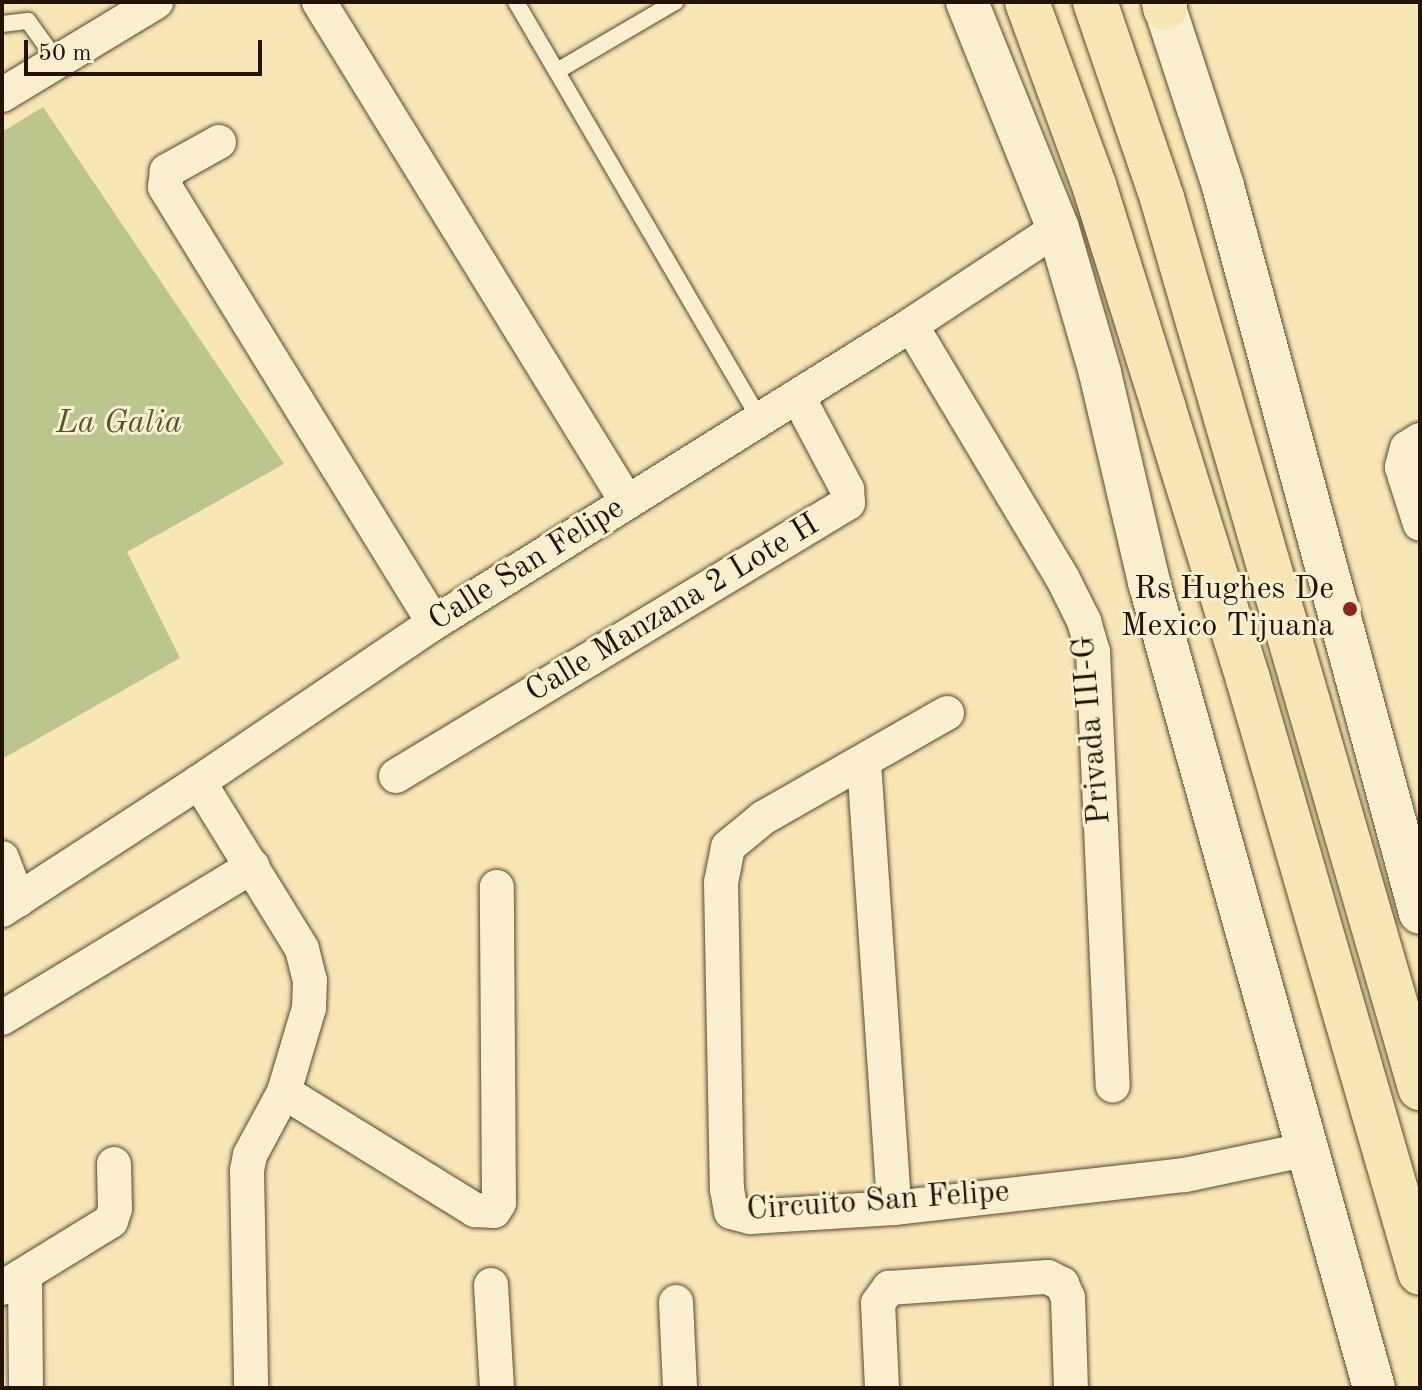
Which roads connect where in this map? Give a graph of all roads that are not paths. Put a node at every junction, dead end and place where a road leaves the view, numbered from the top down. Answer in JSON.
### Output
{"nodes":[{"id":1,"x":156,"y":2,"type":"edge"},
{"id":2,"x":319,"y":2,"type":"edge"},
{"id":3,"x":516,"y":2,"type":"edge"},
{"id":4,"x":675,"y":2,"type":"edge"},
{"id":5,"x":967,"y":2,"type":"edge"},
{"id":6,"x":1027,"y":2,"type":"edge"},
{"id":7,"x":1095,"y":2,"type":"edge"},
{"id":8,"x":1164,"y":4,"type":"edge"},
{"id":9,"x":2,"y":24,"type":"edge"},
{"id":10,"x":57,"y":61,"type":"junction"},
{"id":11,"x":557,"y":71,"type":"junction"},
{"id":12,"x":2,"y":95,"type":"edge"},
{"id":13,"x":219,"y":142,"type":"dead end"},
{"id":14,"x":1058,"y":228,"type":"junction"},
{"id":15,"x":911,"y":325,"type":"junction"},
{"id":16,"x":798,"y":397,"type":"junction"},
{"id":17,"x":760,"y":420,"type":"junction"},
{"id":18,"x":1420,"y":440,"type":"edge"},
{"id":19,"x":1412,"y":483,"type":"edge"},
{"id":20,"x":627,"y":502,"type":"junction"},
{"id":21,"x":1420,"y":524,"type":"edge"},
{"id":22,"x":434,"y":623,"type":"junction"},
{"id":23,"x":947,"y":713,"type":"dead end"},
{"id":24,"x":864,"y":763,"type":"junction"},
{"id":25,"x":396,"y":776,"type":"dead end"},
{"id":26,"x":199,"y":782,"type":"junction"},
{"id":27,"x":2,"y":858,"type":"edge"},
{"id":28,"x":253,"y":866,"type":"junction"},
{"id":29,"x":497,"y":887,"type":"dead end"},
{"id":30,"x":1418,"y":896,"type":"edge"},
{"id":31,"x":10,"y":905,"type":"edge"},
{"id":32,"x":2,"y":1018,"type":"edge"},
{"id":33,"x":1113,"y":1086,"type":"dead end"},
{"id":34,"x":1420,"y":1088,"type":"edge"},
{"id":35,"x":284,"y":1092,"type":"junction"},
{"id":36,"x":1308,"y":1149,"type":"junction"},
{"id":37,"x":114,"y":1164,"type":"dead end"},
{"id":38,"x":894,"y":1208,"type":"junction"},
{"id":39,"x":1420,"y":1273,"type":"edge"},
{"id":40,"x":13,"y":1282,"type":"edge"},
{"id":41,"x":491,"y":1285,"type":"dead end"},
{"id":42,"x":676,"y":1302,"type":"dead end"},
{"id":43,"x":26,"y":1388,"type":"edge"},
{"id":44,"x":251,"y":1388,"type":"edge"},
{"id":45,"x":497,"y":1388,"type":"edge"},
{"id":46,"x":680,"y":1388,"type":"edge"},
{"id":47,"x":882,"y":1388,"type":"edge"},
{"id":48,"x":1071,"y":1388,"type":"edge"},
{"id":49,"x":1374,"y":1388,"type":"edge"}],
"edges":[{"from":1,"to":10,"type":"street"},
{"from":2,"to":20,"type":"street"},
{"from":3,"to":11,"type":"lane"},
{"from":4,"to":11,"type":"lane"},
{"from":5,"to":14,"type":"street"},
{"from":6,"to":39,"type":"main road"},
{"from":7,"to":34,"type":"main road"},
{"from":8,"to":30,"type":"street"},
{"from":9,"to":10,"type":"lane"},
{"from":10,"to":12,"type":"street"},
{"from":11,"to":17,"type":"lane"},
{"from":13,"to":22,"type":"street"},
{"from":14,"to":15,"type":"street","name":"Calle San Felipe"},
{"from":14,"to":36,"type":"street"},
{"from":15,"to":16,"type":"street","name":"Calle San Felipe"},
{"from":15,"to":33,"type":"street","name":"Privada III-G"},
{"from":16,"to":17,"type":"street","name":"Calle San Felipe"},
{"from":16,"to":25,"type":"street","name":"Calle Manzana 2 Lote H"},
{"from":17,"to":20,"type":"street","name":"Calle San Felipe"},
{"from":18,"to":19,"type":"street"},
{"from":19,"to":21,"type":"street"},
{"from":20,"to":22,"type":"street","name":"Calle San Felipe"},
{"from":22,"to":26,"type":"street","name":"Calle San Felipe"},
{"from":23,"to":24,"type":"street"},
{"from":24,"to":38,"type":"street"},
{"from":24,"to":38,"type":"street","name":"Circuito San Felipe"},
{"from":26,"to":28,"type":"street"},
{"from":26,"to":31,"type":"street","name":"Calle San Felipe"},
{"from":27,"to":31,"type":"street"},
{"from":28,"to":32,"type":"street"},
{"from":28,"to":35,"type":"street"},
{"from":29,"to":35,"type":"street"},
{"from":35,"to":44,"type":"street"},
{"from":36,"to":38,"type":"street","name":"Circuito San Felipe"},
{"from":36,"to":49,"type":"street"},
{"from":37,"to":40,"type":"street"},
{"from":40,"to":43,"type":"street"},
{"from":41,"to":45,"type":"street"},
{"from":42,"to":46,"type":"street"},
{"from":47,"to":48,"type":"street"}]}
